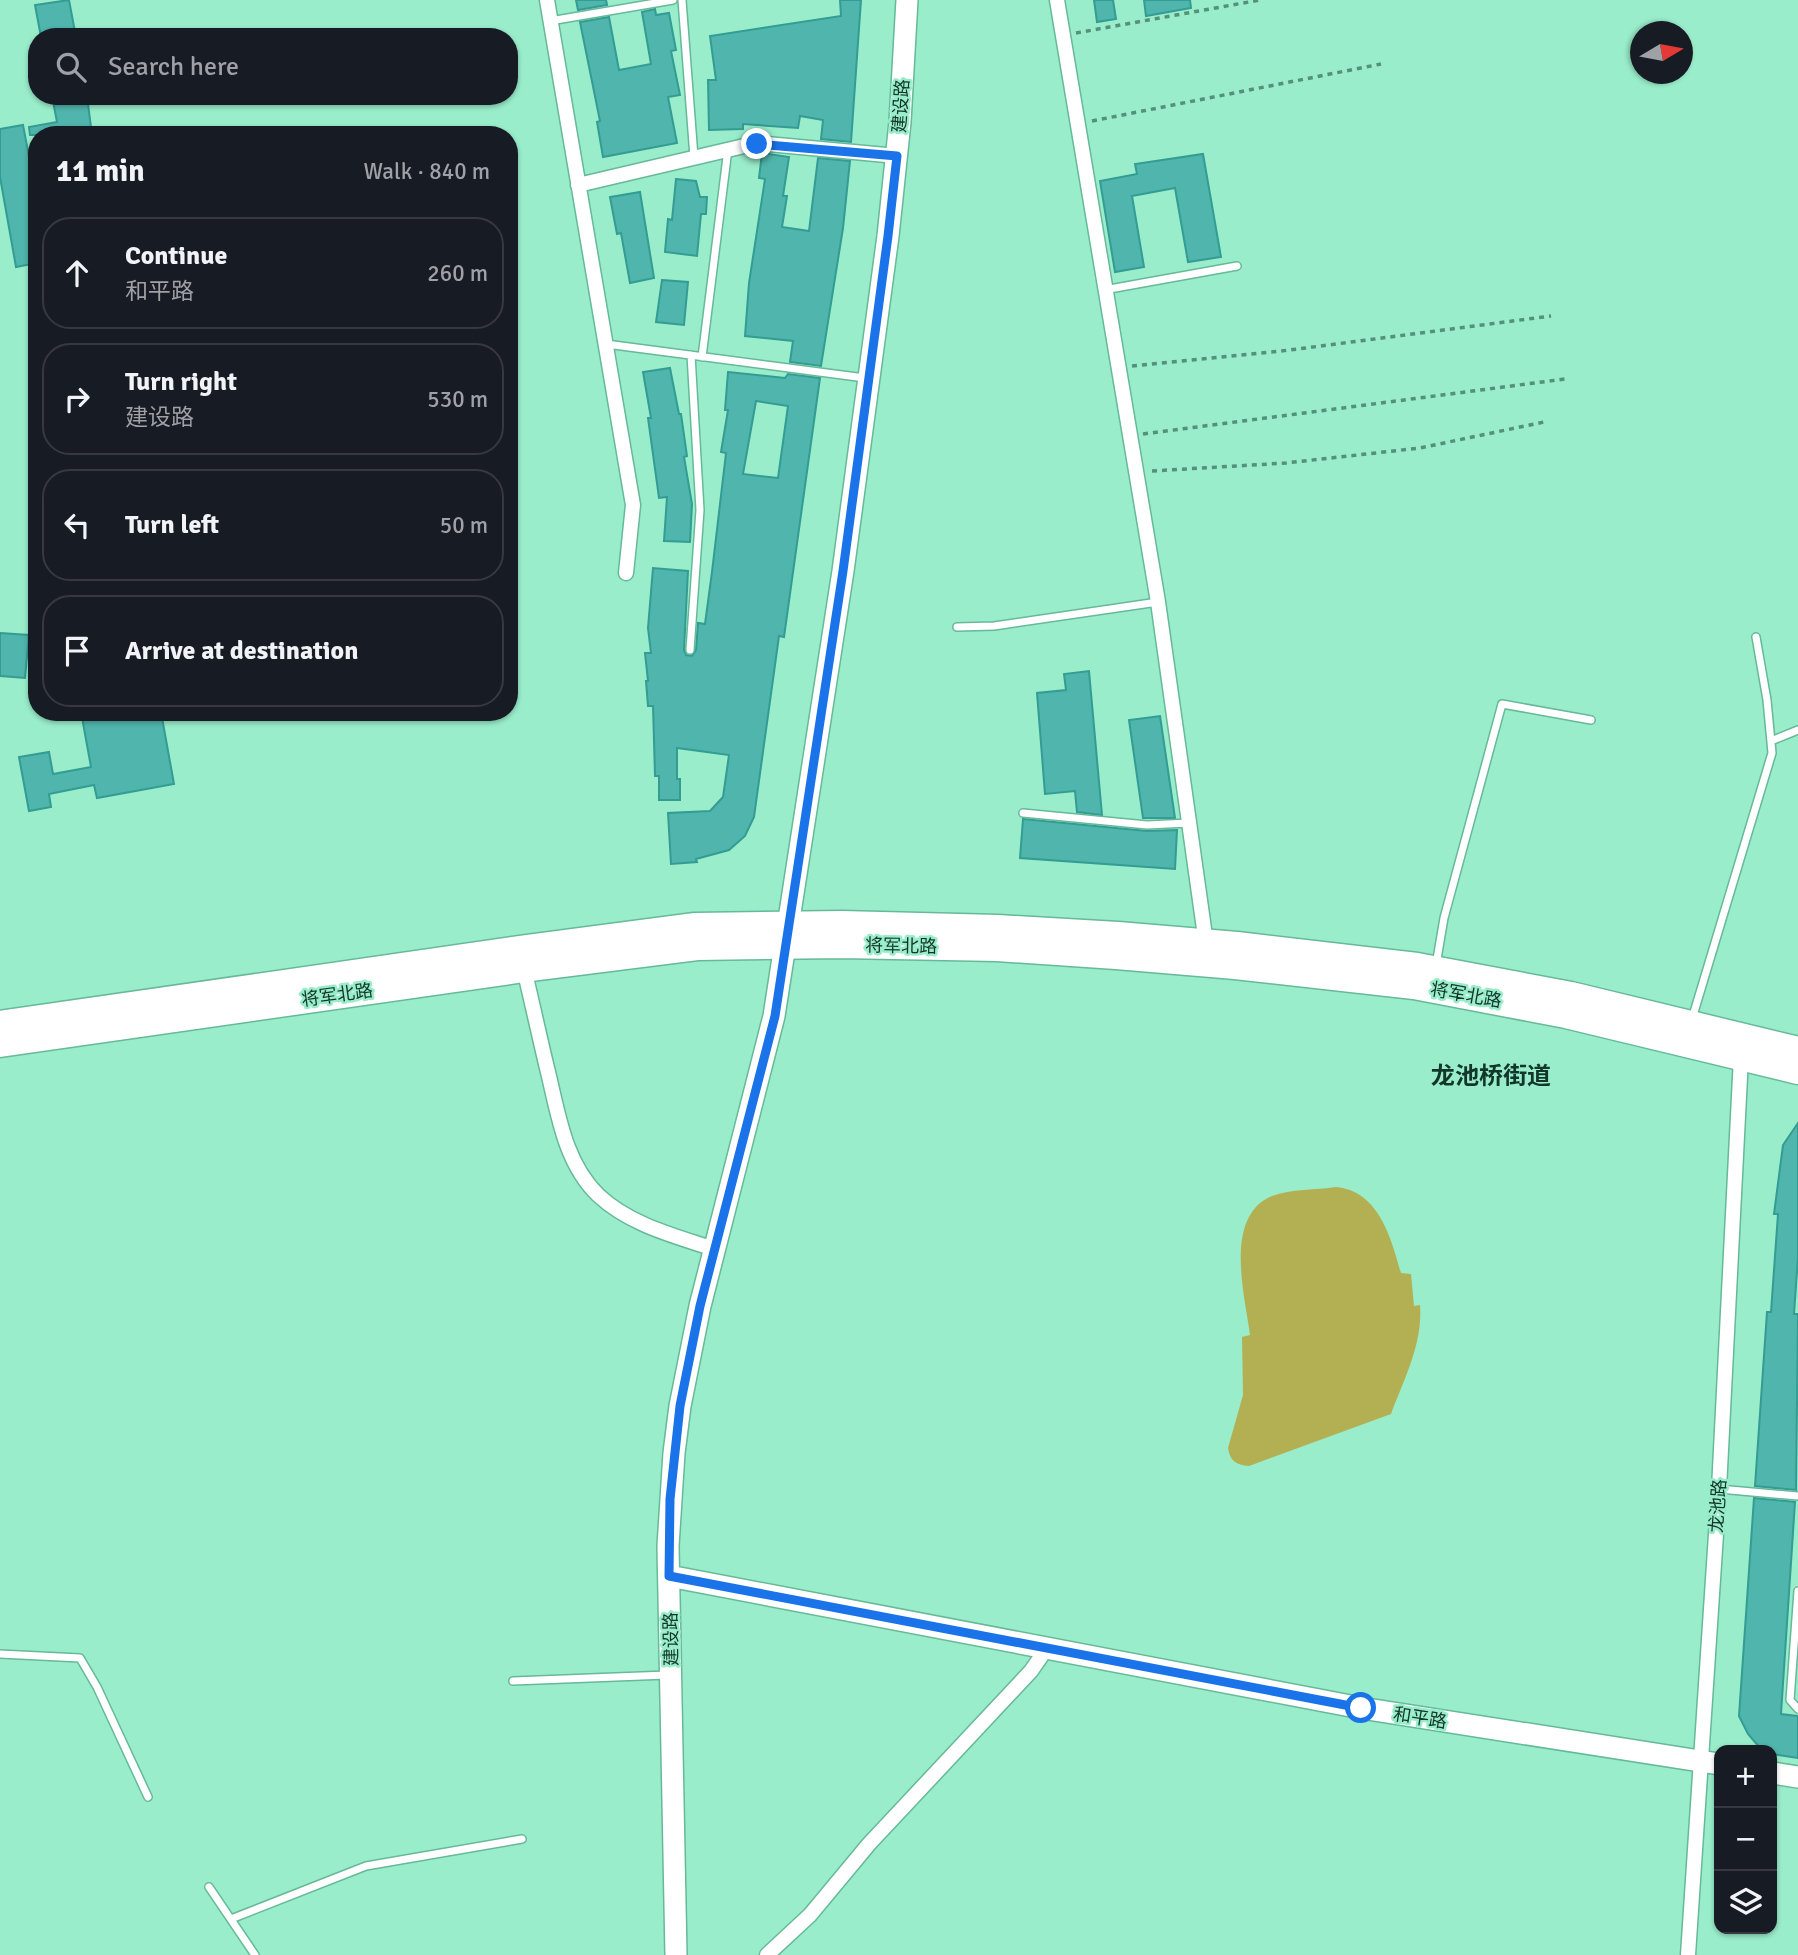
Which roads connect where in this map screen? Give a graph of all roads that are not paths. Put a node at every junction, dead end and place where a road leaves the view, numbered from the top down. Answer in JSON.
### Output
{"nodes":[{"id":1,"x":547,"y":0,"type":"edge"},
{"id":2,"x":673,"y":0,"type":"edge"},
{"id":3,"x":682,"y":0,"type":"edge"},
{"id":4,"x":907,"y":0,"type":"edge"},
{"id":5,"x":1056,"y":0,"type":"edge"},
{"id":6,"x":550,"y":21,"type":"junction"},
{"id":7,"x":728,"y":149,"type":"junction"},
{"id":8,"x":897,"y":156,"type":"junction"},
{"id":9,"x":694,"y":157,"type":"junction"},
{"id":10,"x":578,"y":185,"type":"junction"},
{"id":11,"x":1237,"y":266,"type":"dead end"},
{"id":12,"x":1104,"y":290,"type":"junction"},
{"id":13,"x":605,"y":344,"type":"junction"},
{"id":14,"x":691,"y":355,"type":"junction"},
{"id":15,"x":702,"y":357,"type":"junction"},
{"id":16,"x":869,"y":378,"type":"junction"},
{"id":17,"x":626,"y":573,"type":"dead end"},
{"id":18,"x":1158,"y":602,"type":"junction"},
{"id":19,"x":957,"y":626,"type":"dead end"},
{"id":20,"x":1756,"y":637,"type":"dead end"},
{"id":21,"x":690,"y":650,"type":"dead end"},
{"id":22,"x":1591,"y":720,"type":"dead end"},
{"id":23,"x":1798,"y":730,"type":"edge"},
{"id":24,"x":1770,"y":741,"type":"junction"},
{"id":25,"x":1023,"y":813,"type":"dead end"},
{"id":26,"x":1189,"y":823,"type":"junction"},
{"id":27,"x":787,"y":935,"type":"junction"},
{"id":28,"x":1206,"y":943,"type":"junction"},
{"id":29,"x":524,"y":968,"type":"junction"},
{"id":30,"x":1436,"y":970,"type":"junction"},
{"id":31,"x":0,"y":1024,"type":"edge"},
{"id":32,"x":1690,"y":1024,"type":"junction"},
{"id":33,"x":0,"y":1044,"type":"edge"},
{"id":34,"x":1798,"y":1049,"type":"edge"},
{"id":35,"x":1741,"y":1057,"type":"junction"},
{"id":36,"x":1798,"y":1070,"type":"edge"},
{"id":37,"x":715,"y":1249,"type":"junction"},
{"id":38,"x":1719,"y":1489,"type":"junction"},
{"id":39,"x":1798,"y":1496,"type":"edge"},
{"id":40,"x":669,"y":1576,"type":"junction"},
{"id":41,"x":1798,"y":1591,"type":"edge"},
{"id":42,"x":1047,"y":1648,"type":"junction"},
{"id":43,"x":0,"y":1654,"type":"edge"},
{"id":44,"x":671,"y":1675,"type":"junction"},
{"id":45,"x":513,"y":1681,"type":"dead end"},
{"id":46,"x":1798,"y":1709,"type":"edge"},
{"id":47,"x":1710,"y":1763,"type":"edge"},
{"id":48,"x":1777,"y":1774,"type":"edge"},
{"id":49,"x":1798,"y":1777,"type":"edge"},
{"id":50,"x":148,"y":1797,"type":"dead end"},
{"id":51,"x":522,"y":1839,"type":"dead end"},
{"id":52,"x":209,"y":1887,"type":"dead end"},
{"id":53,"x":231,"y":1919,"type":"junction"},
{"id":54,"x":255,"y":1955,"type":"edge"},
{"id":55,"x":676,"y":1955,"type":"edge"},
{"id":56,"x":767,"y":1955,"type":"edge"},
{"id":57,"x":1688,"y":1955,"type":"edge"}],
"edges":[{"from":1,"to":6,"type":"street"},
{"from":2,"to":6,"type":"lane"},
{"from":3,"to":9,"type":"lane"},
{"from":4,"to":8,"type":"street","name":"建设路"},
{"from":5,"to":12,"type":"street"},
{"from":6,"to":10,"type":"street"},
{"from":7,"to":8,"type":"street"},
{"from":7,"to":9,"type":"street"},
{"from":7,"to":15,"type":"lane"},
{"from":8,"to":16,"type":"street","name":"建设路"},
{"from":9,"to":10,"type":"street"},
{"from":10,"to":13,"type":"street"},
{"from":11,"to":12,"type":"lane"},
{"from":12,"to":18,"type":"street"},
{"from":13,"to":14,"type":"lane"},
{"from":13,"to":17,"type":"street"},
{"from":14,"to":15,"type":"lane"},
{"from":14,"to":21,"type":"lane"},
{"from":15,"to":16,"type":"lane"},
{"from":16,"to":27,"type":"street","name":"建设路"},
{"from":18,"to":19,"type":"lane"},
{"from":18,"to":26,"type":"street"},
{"from":20,"to":24,"type":"lane"},
{"from":22,"to":30,"type":"lane"},
{"from":23,"to":24,"type":"lane"},
{"from":24,"to":32,"type":"lane"},
{"from":25,"to":26,"type":"lane"},
{"from":26,"to":28,"type":"street"},
{"from":27,"to":28,"type":"highway","name":"将军北路"},
{"from":27,"to":29,"type":"highway","name":"将军北路"},
{"from":27,"to":31,"type":"highway","name":"将军北路"},
{"from":27,"to":35,"type":"highway","name":"将军北路"},
{"from":27,"to":37,"type":"street","name":"建设路"},
{"from":28,"to":30,"type":"highway","name":"将军北路"},
{"from":29,"to":33,"type":"highway","name":"将军北路"},
{"from":29,"to":37,"type":"street"},
{"from":30,"to":32,"type":"highway","name":"将军北路"},
{"from":32,"to":34,"type":"highway","name":"将军北路"},
{"from":35,"to":36,"type":"highway","name":"将军北路"},
{"from":35,"to":38,"type":"street","name":"龙池路"},
{"from":37,"to":40,"type":"street","name":"建设路"},
{"from":38,"to":39,"type":"lane"},
{"from":38,"to":47,"type":"street","name":"龙池路"},
{"from":40,"to":42,"type":"street","name":"和平路"},
{"from":40,"to":44,"type":"street","name":"建设路"},
{"from":41,"to":46,"type":"lane"},
{"from":42,"to":47,"type":"street","name":"和平路"},
{"from":42,"to":56,"type":"street"},
{"from":43,"to":50,"type":"lane"},
{"from":44,"to":45,"type":"lane"},
{"from":44,"to":55,"type":"street","name":"建设路"},
{"from":47,"to":57,"type":"street","name":"龙池路"},
{"from":48,"to":49,"type":"street"},
{"from":51,"to":53,"type":"lane"},
{"from":52,"to":53,"type":"lane"},
{"from":53,"to":54,"type":"lane"}]}
